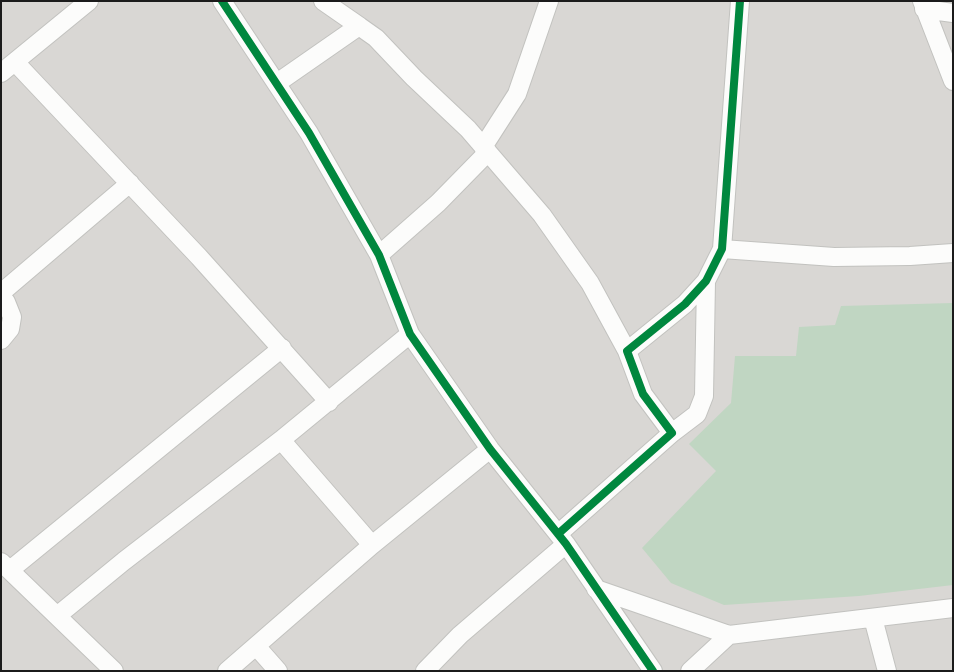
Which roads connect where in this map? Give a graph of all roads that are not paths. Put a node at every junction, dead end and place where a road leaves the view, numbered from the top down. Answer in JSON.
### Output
{"nodes":[{"id":1,"x":89,"y":1,"type":"edge"},
{"id":2,"x":222,"y":1,"type":"edge"},
{"id":3,"x":323,"y":1,"type":"edge"},
{"id":4,"x":549,"y":1,"type":"edge"},
{"id":5,"x":740,"y":1,"type":"edge"},
{"id":6,"x":923,"y":5,"type":"edge"},
{"id":7,"x":953,"y":13,"type":"edge"},
{"id":8,"x":359,"y":26,"type":"junction"},
{"id":9,"x":8,"y":68,"type":"edge"},
{"id":10,"x":953,"y":80,"type":"edge"},
{"id":11,"x":277,"y":83,"type":"junction"},
{"id":12,"x":486,"y":150,"type":"junction"},
{"id":13,"x":130,"y":183,"type":"junction"},
{"id":14,"x":722,"y":249,"type":"junction"},
{"id":15,"x":953,"y":253,"type":"edge"},
{"id":16,"x":379,"y":255,"type":"junction"},
{"id":17,"x":706,"y":281,"type":"junction"},
{"id":18,"x":1,"y":295,"type":"edge"},
{"id":19,"x":410,"y":334,"type":"junction"},
{"id":20,"x":1,"y":340,"type":"edge"},
{"id":21,"x":282,"y":348,"type":"junction"},
{"id":22,"x":628,"y":351,"type":"junction"},
{"id":23,"x":330,"y":402,"type":"junction"},
{"id":24,"x":672,"y":433,"type":"junction"},
{"id":25,"x":282,"y":440,"type":"junction"},
{"id":26,"x":490,"y":449,"type":"junction"},
{"id":27,"x":562,"y":539,"type":"junction"},
{"id":28,"x":372,"y":545,"type":"junction"},
{"id":29,"x":6,"y":566,"type":"edge"},
{"id":30,"x":596,"y":589,"type":"junction"},
{"id":31,"x":953,"y":608,"type":"edge"},
{"id":32,"x":57,"y":616,"type":"junction"},
{"id":33,"x":873,"y":618,"type":"junction"},
{"id":34,"x":729,"y":635,"type":"junction"},
{"id":35,"x":256,"y":646,"type":"junction"},
{"id":36,"x":114,"y":671,"type":"edge"},
{"id":37,"x":227,"y":671,"type":"edge"},
{"id":38,"x":278,"y":671,"type":"edge"},
{"id":39,"x":426,"y":671,"type":"edge"},
{"id":40,"x":653,"y":671,"type":"edge"},
{"id":41,"x":690,"y":671,"type":"edge"},
{"id":42,"x":887,"y":671,"type":"edge"}],
"edges":[{"from":1,"to":9,"type":"street"},
{"from":2,"to":11,"type":"street"},
{"from":3,"to":8,"type":"street"},
{"from":4,"to":12,"type":"street"},
{"from":5,"to":14,"type":"street"},
{"from":6,"to":7,"type":"street"},
{"from":6,"to":10,"type":"street"},
{"from":8,"to":11,"type":"street"},
{"from":8,"to":12,"type":"street"},
{"from":9,"to":13,"type":"street"},
{"from":11,"to":16,"type":"street"},
{"from":12,"to":16,"type":"street"},
{"from":12,"to":22,"type":"street"},
{"from":13,"to":18,"type":"street"},
{"from":13,"to":21,"type":"street"},
{"from":14,"to":15,"type":"street"},
{"from":14,"to":17,"type":"street"},
{"from":16,"to":19,"type":"street"},
{"from":17,"to":22,"type":"street"},
{"from":17,"to":24,"type":"street"},
{"from":18,"to":20,"type":"street"},
{"from":19,"to":23,"type":"street"},
{"from":19,"to":26,"type":"street"},
{"from":21,"to":23,"type":"street"},
{"from":21,"to":29,"type":"street"},
{"from":22,"to":24,"type":"street"},
{"from":23,"to":25,"type":"street"},
{"from":24,"to":27,"type":"street"},
{"from":25,"to":28,"type":"street"},
{"from":25,"to":32,"type":"street"},
{"from":26,"to":27,"type":"street"},
{"from":26,"to":28,"type":"street"},
{"from":27,"to":30,"type":"street"},
{"from":27,"to":39,"type":"street"},
{"from":28,"to":35,"type":"street"},
{"from":29,"to":32,"type":"street"},
{"from":30,"to":34,"type":"street"},
{"from":30,"to":40,"type":"street"},
{"from":31,"to":33,"type":"street"},
{"from":32,"to":36,"type":"street"},
{"from":33,"to":34,"type":"street"},
{"from":33,"to":42,"type":"street"},
{"from":34,"to":41,"type":"street"},
{"from":35,"to":37,"type":"street"},
{"from":35,"to":38,"type":"street"}]}
